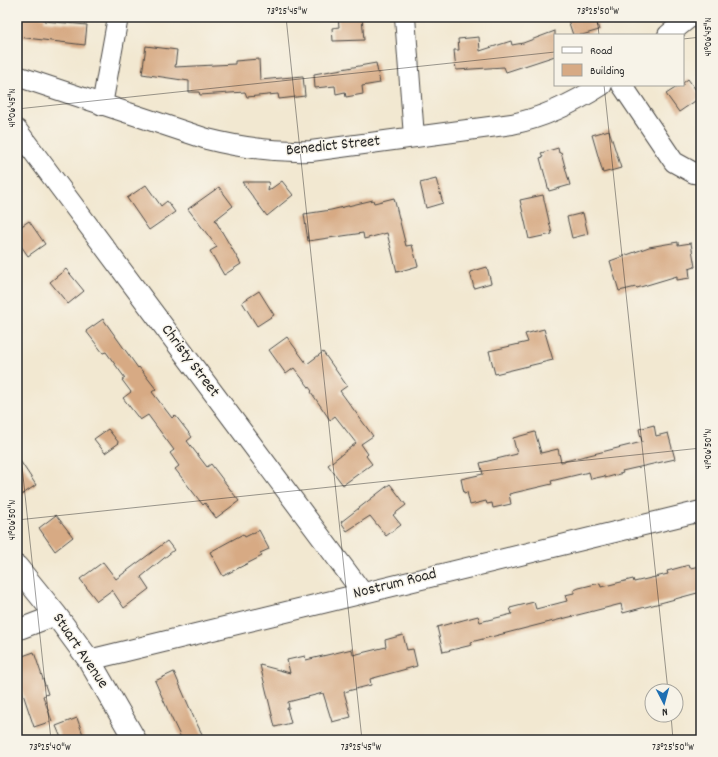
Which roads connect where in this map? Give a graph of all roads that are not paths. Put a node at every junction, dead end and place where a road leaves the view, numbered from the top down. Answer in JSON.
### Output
{"nodes":[{"id":1,"x":118,"y":17,"type":"edge"},
{"id":2,"x":405,"y":17,"type":"edge"},
{"id":3,"x":690,"y":17,"type":"edge"},
{"id":4,"x":669,"y":34,"type":"edge"},
{"id":5,"x":17,"y":76,"type":"edge"},
{"id":6,"x":600,"y":86,"type":"edge"},
{"id":7,"x":623,"y":86,"type":"edge"},
{"id":8,"x":102,"y":105,"type":"junction"},
{"id":9,"x":17,"y":130,"type":"edge"},
{"id":10,"x":414,"y":136,"type":"junction"},
{"id":11,"x":701,"y":174,"type":"edge"},
{"id":12,"x":701,"y":511,"type":"edge"},
{"id":13,"x":17,"y":567,"type":"edge"},
{"id":14,"x":362,"y":592,"type":"junction"},
{"id":15,"x":56,"y":615,"type":"junction"},
{"id":16,"x":17,"y":630,"type":"edge"},
{"id":17,"x":89,"y":660,"type":"junction"},
{"id":18,"x":135,"y":740,"type":"edge"}],
"edges":[{"from":1,"to":8,"type":"street"},
{"from":2,"to":10,"type":"street"},
{"from":3,"to":4,"type":"street"},
{"from":5,"to":8,"type":"street","name":"Benedict Street"},
{"from":6,"to":10,"type":"street","name":"Benedict Street"},
{"from":7,"to":11,"type":"street"},
{"from":8,"to":10,"type":"street","name":"Benedict Street"},
{"from":9,"to":14,"type":"street","name":"Christy Street"},
{"from":12,"to":14,"type":"street","name":"Nostrum Road"},
{"from":13,"to":15,"type":"street","name":"Stuart Avenue"},
{"from":14,"to":17,"type":"street","name":"Nostrum Road"},
{"from":15,"to":16,"type":"street"},
{"from":15,"to":17,"type":"street","name":"Stuart Avenue"},
{"from":17,"to":18,"type":"street","name":"Stuart Avenue"}]}
